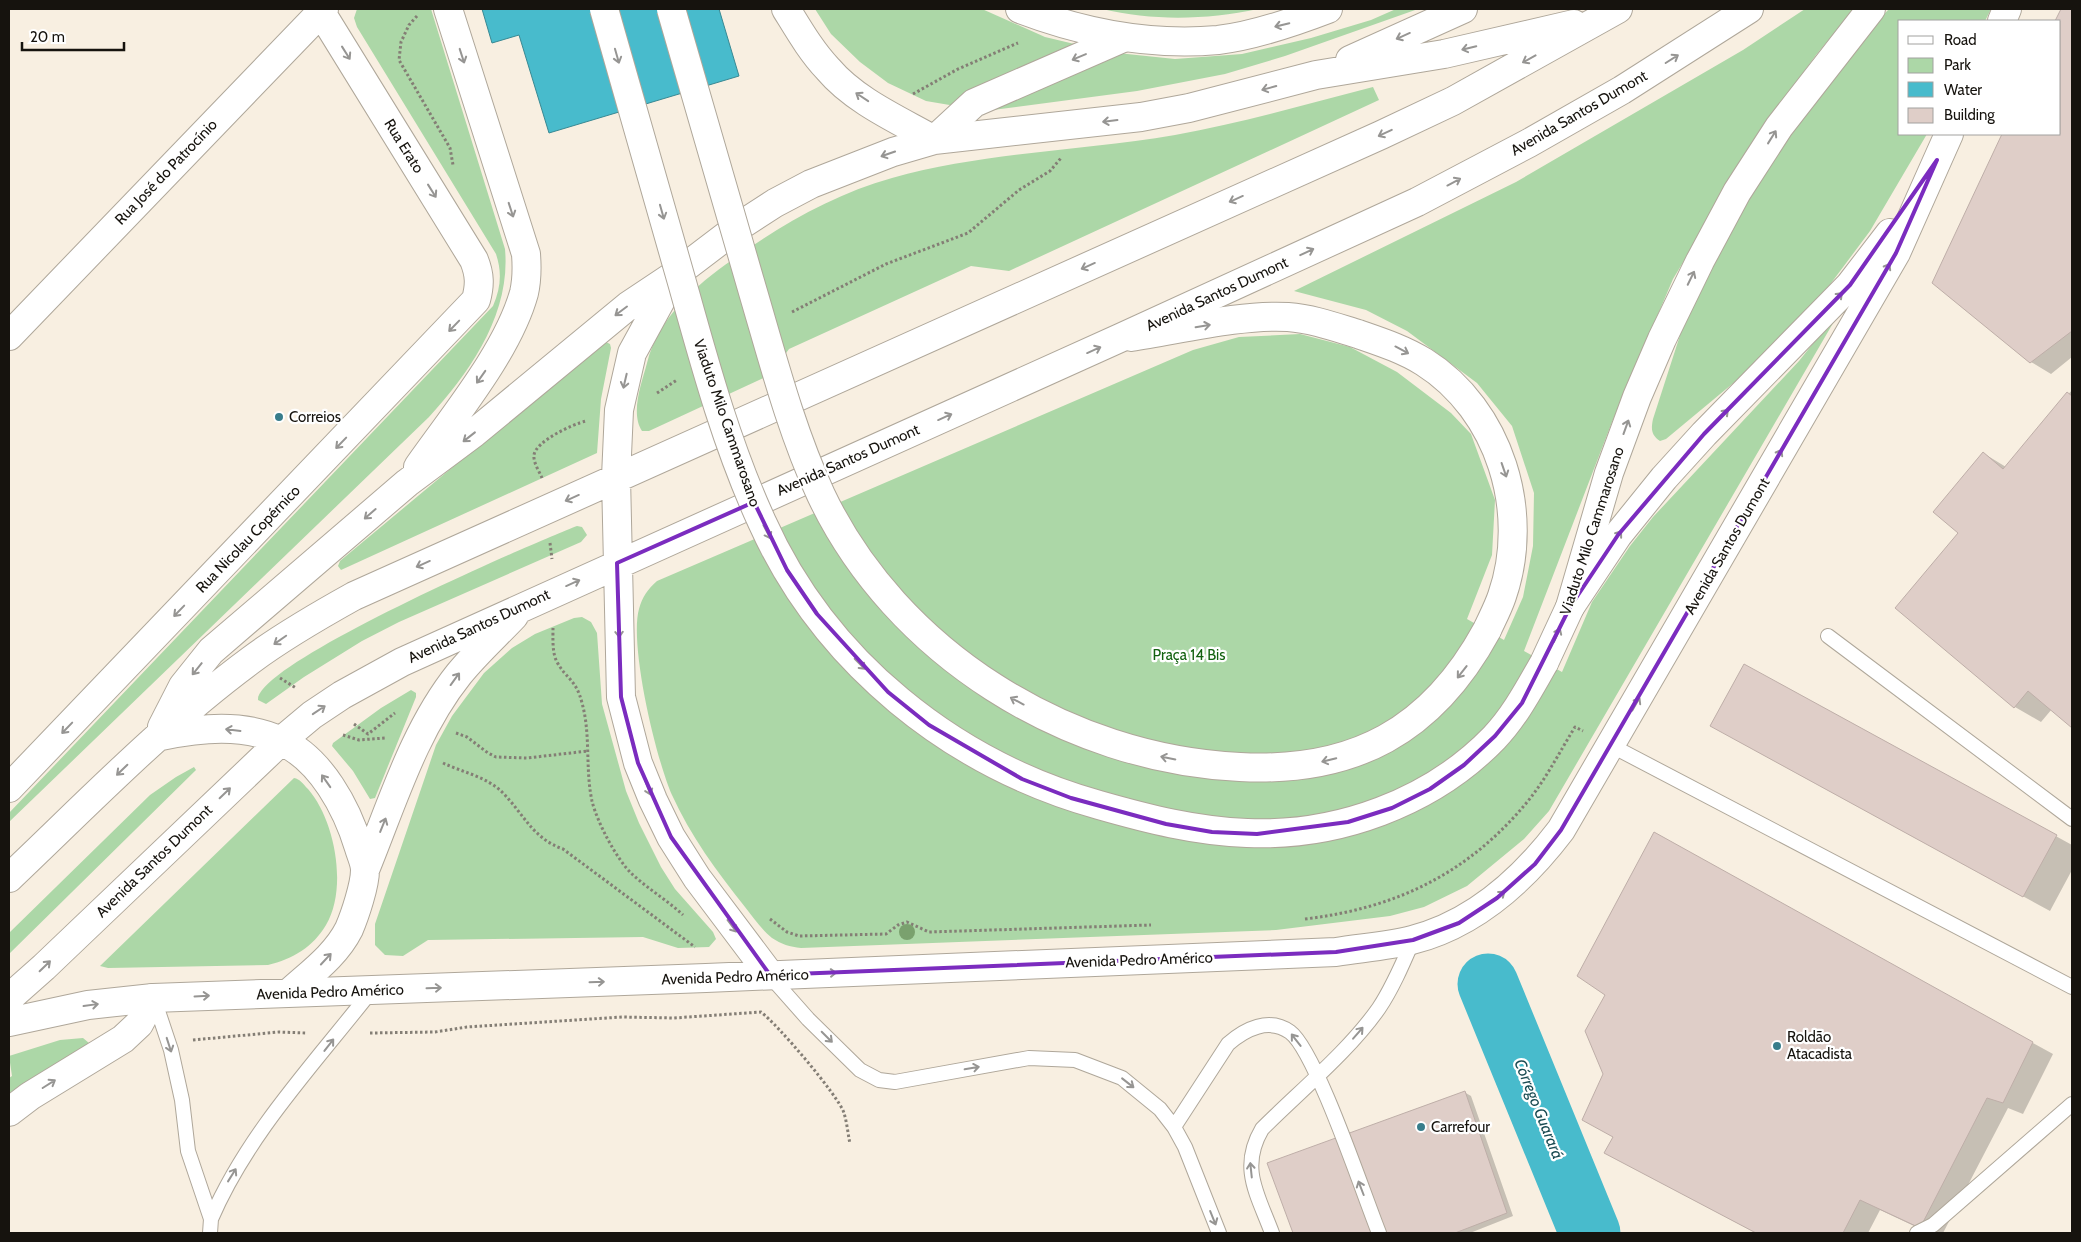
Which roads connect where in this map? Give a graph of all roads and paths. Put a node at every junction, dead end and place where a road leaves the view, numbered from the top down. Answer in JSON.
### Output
{"nodes":[{"id":1,"x":448,"y":9,"type":"edge"},
{"id":2,"x":604,"y":9,"type":"edge"},
{"id":3,"x":671,"y":9,"type":"edge"},
{"id":4,"x":786,"y":9,"type":"edge"},
{"id":5,"x":1020,"y":9,"type":"edge"},
{"id":6,"x":1328,"y":9,"type":"edge"},
{"id":7,"x":1463,"y":9,"type":"edge"},
{"id":8,"x":1749,"y":9,"type":"edge"},
{"id":9,"x":1871,"y":9,"type":"edge"},
{"id":10,"x":321,"y":10,"type":"edge"},
{"id":11,"x":1610,"y":13,"type":"edge"},
{"id":12,"x":420,"y":14,"type":"dead end"},
{"id":13,"x":1051,"y":21,"type":"junction"},
{"id":14,"x":1123,"y":38,"type":"junction"},
{"id":15,"x":1316,"y":75,"type":"junction"},
{"id":16,"x":878,"y":108,"type":"junction"},
{"id":17,"x":1061,"y":127,"type":"junction"},
{"id":18,"x":1950,"y":135,"type":"edge"},
{"id":19,"x":934,"y":140,"type":"junction"},
{"id":20,"x":1937,"y":160,"type":"junction"},
{"id":21,"x":453,"y":168,"type":"dead end"},
{"id":22,"x":676,"y":274,"type":"junction"},
{"id":23,"x":480,"y":287,"type":"joint"},
{"id":24,"x":784,"y":316,"type":"dead end"},
{"id":25,"x":9,"y":336,"type":"edge"},
{"id":26,"x":1120,"y":338,"type":"junction"},
{"id":27,"x":685,"y":375,"type":"dead end"},
{"id":28,"x":619,"y":410,"type":"junction"},
{"id":29,"x":616,"y":477,"type":"junction"},
{"id":30,"x":407,"y":483,"type":"junction"},
{"id":31,"x":546,"y":509,"type":"junction"},
{"id":32,"x":617,"y":564,"type":"junction"},
{"id":33,"x":553,"y":593,"type":"junction"},
{"id":34,"x":524,"y":606,"type":"junction"},
{"id":35,"x":1570,"y":607,"type":"junction"},
{"id":36,"x":1828,"y":636,"type":"dead end"},
{"id":37,"x":400,"y":709,"type":"dead end"},
{"id":38,"x":356,"y":725,"type":"dead end"},
{"id":39,"x":452,"y":731,"type":"dead end"},
{"id":40,"x":343,"y":735,"type":"dead end"},
{"id":41,"x":157,"y":737,"type":"junction"},
{"id":42,"x":392,"y":738,"type":"dead end"},
{"id":43,"x":281,"y":741,"type":"junction"},
{"id":44,"x":1612,"y":746,"type":"junction"},
{"id":45,"x":588,"y":751,"type":"junction"},
{"id":46,"x":440,"y":761,"type":"dead end"},
{"id":47,"x":9,"y":788,"type":"edge"},
{"id":48,"x":2072,"y":819,"type":"edge"},
{"id":49,"x":365,"y":870,"type":"junction"},
{"id":50,"x":9,"y":878,"type":"edge"},
{"id":51,"x":728,"y":920,"type":"junction"},
{"id":52,"x":1298,"y":920,"type":"dead end"},
{"id":53,"x":1459,"y":923,"type":"joint"},
{"id":54,"x":1155,"y":925,"type":"dead end"},
{"id":55,"x":1413,"y":940,"type":"junction"},
{"id":56,"x":695,"y":948,"type":"dead end"},
{"id":57,"x":770,"y":976,"type":"junction"},
{"id":58,"x":2072,"y":987,"type":"edge"},
{"id":59,"x":372,"y":990,"type":"junction"},
{"id":60,"x":290,"y":992,"type":"junction"},
{"id":61,"x":9,"y":998,"type":"edge"},
{"id":62,"x":153,"y":998,"type":"junction"},
{"id":63,"x":9,"y":1022,"type":"edge"},
{"id":64,"x":338,"y":1033,"type":"junction"},
{"id":65,"x":171,"y":1050,"type":"junction"},
{"id":66,"x":1317,"y":1074,"type":"junction"},
{"id":67,"x":2072,"y":1104,"type":"edge"},
{"id":68,"x":9,"y":1112,"type":"edge"},
{"id":69,"x":1174,"y":1127,"type":"junction"},
{"id":70,"x":850,"y":1144,"type":"dead end"},
{"id":71,"x":211,"y":1219,"type":"junction"},
{"id":72,"x":210,"y":1233,"type":"edge"},
{"id":73,"x":1219,"y":1233,"type":"edge"},
{"id":74,"x":1272,"y":1233,"type":"edge"},
{"id":75,"x":1379,"y":1233,"type":"edge"},
{"id":76,"x":1917,"y":1233,"type":"edge"}],
"edges":[{"from":1,"to":30,"type":"main road","one_way":true},
{"from":2,"to":35,"type":"main road","name":"Viaduto Milo Cammarosano","one_way":true,"bridge":true},
{"from":26,"to":3,"type":"main road","one_way":true,"bridge":true},
{"from":16,"to":4,"type":"main road","one_way":true},
{"from":5,"to":13,"type":"main road"},
{"from":6,"to":14,"type":"main road","one_way":true},
{"from":7,"to":15,"type":"main road","one_way":true},
{"from":26,"to":8,"type":"main road","name":"Avenida Santos Dumont","one_way":true},
{"from":35,"to":9,"type":"main road","name":"Viaduto Milo Cammarosano","one_way":true},
{"from":10,"to":23,"type":"main road","name":"Rua Erato","one_way":true},
{"from":10,"to":25,"type":"main road","name":"Rua José do Patrocínio"},
{"from":11,"to":15,"type":"main road","one_way":true},
{"from":11,"to":29,"type":"main road","one_way":true},
{"from":12,"to":21,"type":"path"},
{"from":13,"to":14,"type":"main road"},
{"from":13,"to":16,"type":"path"},
{"from":14,"to":19,"type":"main road","one_way":true},
{"from":15,"to":17,"type":"main road","one_way":true},
{"from":16,"to":19,"type":"main road"},
{"from":17,"to":19,"type":"main road"},
{"from":17,"to":24,"type":"path"},
{"from":18,"to":20,"type":"main road","name":"Avenida Santos Dumont"},
{"from":19,"to":22,"type":"main road","one_way":true},
{"from":35,"to":20,"type":"main road","one_way":true},
{"from":44,"to":20,"type":"main road","name":"Avenida Santos Dumont","one_way":true},
{"from":22,"to":28,"type":"main road","one_way":true},
{"from":22,"to":30,"type":"main road","one_way":true},
{"from":23,"to":47,"type":"main road","name":"Rua Nicolau Copérnico","one_way":true},
{"from":32,"to":26,"type":"main road","name":"Avenida Santos Dumont","one_way":true},
{"from":27,"to":28,"type":"path"},
{"from":28,"to":29,"type":"main road"},
{"from":28,"to":31,"type":"path"},
{"from":29,"to":31,"type":"main road","one_way":true},
{"from":29,"to":32,"type":"main road"},
{"from":30,"to":41,"type":"main road","one_way":true},
{"from":31,"to":33,"type":"path"},
{"from":31,"to":41,"type":"main road","one_way":true},
{"from":33,"to":32,"type":"main road","name":"Avenida Santos Dumont","one_way":true},
{"from":32,"to":51,"type":"main road","one_way":true},
{"from":33,"to":34,"type":"main road","name":"Avenida Santos Dumont"},
{"from":33,"to":45,"type":"path"},
{"from":43,"to":34,"type":"main road","name":"Avenida Santos Dumont","one_way":true},
{"from":49,"to":34,"type":"main road","one_way":true},
{"from":36,"to":48,"type":"lane"},
{"from":37,"to":38,"type":"path"},
{"from":39,"to":45,"type":"path"},
{"from":40,"to":42,"type":"path"},
{"from":43,"to":41,"type":"main road","one_way":true},
{"from":41,"to":50,"type":"main road","one_way":true},
{"from":49,"to":43,"type":"main road","one_way":true},
{"from":61,"to":43,"type":"main road","name":"Avenida Santos Dumont","one_way":true},
{"from":44,"to":52,"type":"path"},
{"from":53,"to":44,"type":"main road","name":"Avenida Santos Dumont","one_way":true},
{"from":44,"to":58,"type":"lane"},
{"from":45,"to":51,"type":"path"},
{"from":46,"to":56,"type":"path"},
{"from":60,"to":49,"type":"main road","one_way":true},
{"from":51,"to":54,"type":"path"},
{"from":51,"to":57,"type":"main road","one_way":true},
{"from":53,"to":55,"type":"main road","name":"Avenida Pedro Américo"},
{"from":57,"to":55,"type":"main road","name":"Avenida Pedro Américo","one_way":true},
{"from":66,"to":55,"type":"lane","one_way":true},
{"from":59,"to":57,"type":"main road","name":"Avenida Pedro Américo","one_way":true},
{"from":57,"to":69,"type":"lane","one_way":true},
{"from":59,"to":60,"type":"main road","name":"Avenida Pedro Américo"},
{"from":59,"to":64,"type":"lane"},
{"from":62,"to":60,"type":"main road","name":"Avenida Pedro Américo","one_way":true},
{"from":63,"to":62,"type":"main road","name":"Avenida Pedro Américo","one_way":true},
{"from":62,"to":65,"type":"lane","one_way":true},
{"from":68,"to":62,"type":"main road","one_way":true},
{"from":64,"to":65,"type":"path"},
{"from":64,"to":70,"type":"path"},
{"from":71,"to":64,"type":"lane","one_way":true},
{"from":65,"to":71,"type":"lane"},
{"from":66,"to":69,"type":"lane","one_way":true},
{"from":74,"to":66,"type":"lane","one_way":true},
{"from":75,"to":66,"type":"lane","one_way":true},
{"from":67,"to":76,"type":"lane"},
{"from":69,"to":73,"type":"lane","one_way":true},
{"from":71,"to":72,"type":"lane"}]}
